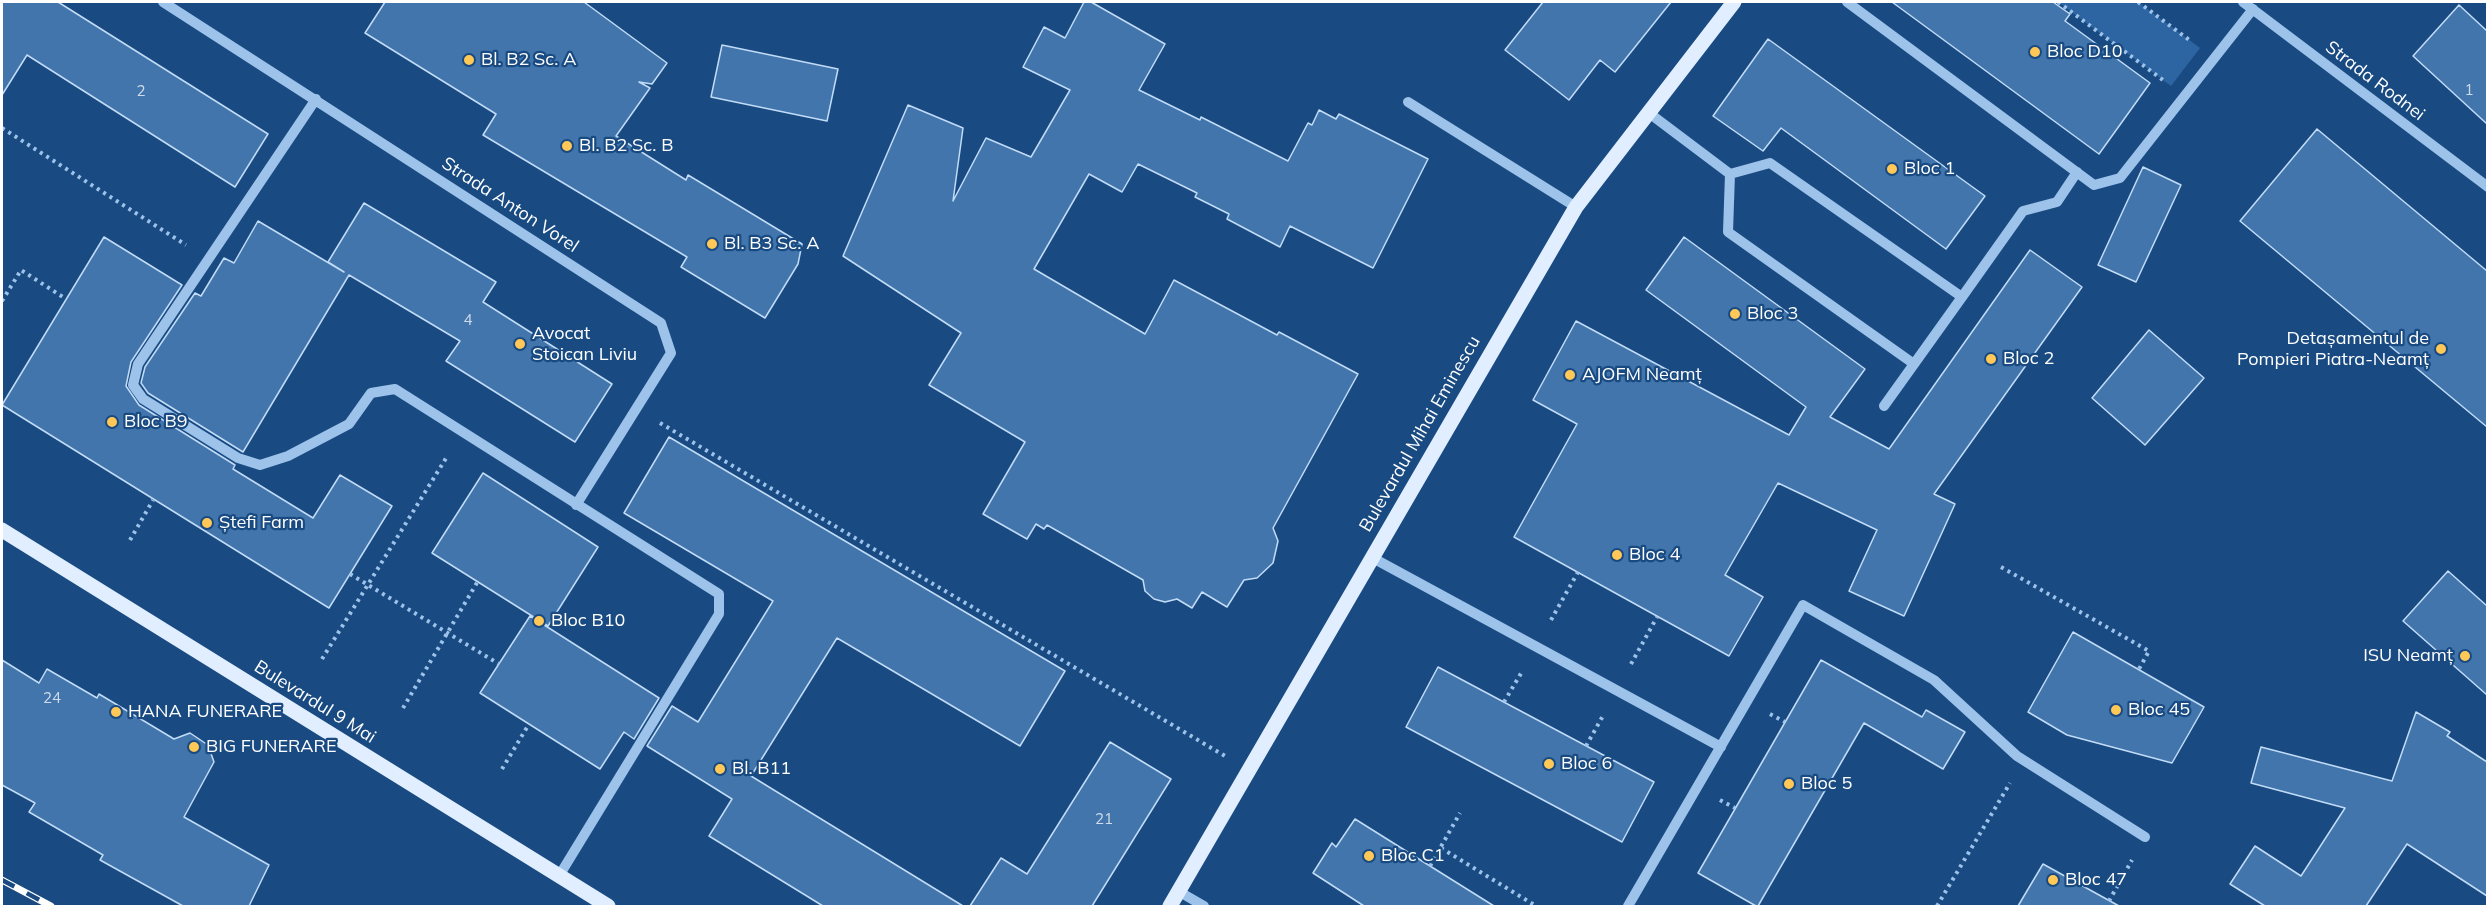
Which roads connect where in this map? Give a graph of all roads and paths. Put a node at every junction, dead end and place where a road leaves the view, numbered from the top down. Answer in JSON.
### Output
{"nodes":[{"id":1,"x":163,"y":2,"type":"edge"},
{"id":2,"x":1734,"y":2,"type":"edge"},
{"id":3,"x":1847,"y":2,"type":"edge"},
{"id":4,"x":2058,"y":2,"type":"edge"},
{"id":5,"x":2138,"y":2,"type":"edge"},
{"id":6,"x":2243,"y":2,"type":"edge"},
{"id":7,"x":2253,"y":9,"type":"junction"},
{"id":8,"x":2200,"y":48,"type":"dead end"},
{"id":9,"x":2171,"y":86,"type":"dead end"},
{"id":10,"x":316,"y":99,"type":"junction"},
{"id":11,"x":1408,"y":102,"type":"dead end"},
{"id":12,"x":1649,"y":113,"type":"junction"},
{"id":13,"x":2,"y":128,"type":"edge"},
{"id":14,"x":2077,"y":172,"type":"junction"},
{"id":15,"x":1730,"y":174,"type":"junction"},
{"id":16,"x":2487,"y":187,"type":"edge"},
{"id":17,"x":1576,"y":207,"type":"junction"},
{"id":18,"x":209,"y":260,"type":"junction"},
{"id":19,"x":1962,"y":297,"type":"junction"},
{"id":20,"x":66,"y":298,"type":"dead end"},
{"id":21,"x":2,"y":301,"type":"edge"},
{"id":22,"x":1914,"y":364,"type":"junction"},
{"id":23,"x":1884,"y":406,"type":"dead end"},
{"id":24,"x":636,"y":409,"type":"junction"},
{"id":25,"x":462,"y":432,"type":"junction"},
{"id":26,"x":153,"y":500,"type":"dead end"},
{"id":27,"x":576,"y":505,"type":"junction"},
{"id":28,"x":2,"y":530,"type":"edge"},
{"id":29,"x":130,"y":540,"type":"dead end"},
{"id":30,"x":1371,"y":557,"type":"junction"},
{"id":31,"x":2001,"y":567,"type":"dead end"},
{"id":32,"x":1578,"y":572,"type":"dead end"},
{"id":33,"x":350,"y":574,"type":"dead end"},
{"id":34,"x":477,"y":581,"type":"dead end"},
{"id":35,"x":368,"y":585,"type":"junction"},
{"id":36,"x":1657,"y":617,"type":"dead end"},
{"id":37,"x":1551,"y":620,"type":"dead end"},
{"id":38,"x":447,"y":633,"type":"junction"},
{"id":39,"x":322,"y":659,"type":"dead end"},
{"id":40,"x":499,"y":664,"type":"dead end"},
{"id":41,"x":1631,"y":664,"type":"dead end"},
{"id":42,"x":2139,"y":669,"type":"dead end"},
{"id":43,"x":1523,"y":670,"type":"dead end"},
{"id":44,"x":1504,"y":702,"type":"dead end"},
{"id":45,"x":403,"y":708,"type":"dead end"},
{"id":46,"x":1604,"y":713,"type":"dead end"},
{"id":47,"x":529,"y":724,"type":"dead end"},
{"id":48,"x":1586,"y":746,"type":"dead end"},
{"id":49,"x":1721,"y":747,"type":"junction"},
{"id":50,"x":2023,"y":760,"type":"junction"},
{"id":51,"x":502,"y":769,"type":"dead end"},
{"id":52,"x":1249,"y":771,"type":"junction"},
{"id":53,"x":1460,"y":813,"type":"dead end"},
{"id":54,"x":2145,"y":837,"type":"joint"},
{"id":55,"x":1441,"y":848,"type":"junction"},
{"id":56,"x":1430,"y":866,"type":"dead end"},
{"id":57,"x":559,"y":876,"type":"junction"},
{"id":58,"x":1178,"y":891,"type":"junction"},
{"id":59,"x":2109,"y":901,"type":"dead end"},
{"id":60,"x":608,"y":906,"type":"edge"},
{"id":61,"x":1170,"y":906,"type":"edge"},
{"id":62,"x":1204,"y":906,"type":"edge"},
{"id":63,"x":1536,"y":906,"type":"edge"},
{"id":64,"x":1628,"y":906,"type":"edge"},
{"id":65,"x":1937,"y":906,"type":"edge"}],
"edges":[{"from":1,"to":10,"type":"street","name":"Strada Anton Vorel"},
{"from":2,"to":12,"type":"main road","name":"Bulevardul Mihai Eminescu"},
{"from":3,"to":14,"type":"street"},
{"from":4,"to":9,"type":"path"},
{"from":5,"to":8,"type":"path"},
{"from":6,"to":7,"type":"street","name":"Strada Rodnei"},
{"from":7,"to":14,"type":"street"},
{"from":7,"to":16,"type":"street","name":"Strada Rodnei"},
{"from":10,"to":18,"type":"street"},
{"from":10,"to":24,"type":"street","name":"Strada Anton Vorel"},
{"from":11,"to":17,"type":"street"},
{"from":12,"to":15,"type":"street"},
{"from":12,"to":17,"type":"main road","name":"Bulevardul Mihai Eminescu"},
{"from":13,"to":18,"type":"path"},
{"from":14,"to":19,"type":"street"},
{"from":15,"to":19,"type":"street"},
{"from":15,"to":22,"type":"street"},
{"from":17,"to":30,"type":"main road","name":"Bulevardul Mihai Eminescu"},
{"from":18,"to":25,"type":"street"},
{"from":19,"to":22,"type":"street"},
{"from":20,"to":21,"type":"path"},
{"from":22,"to":23,"type":"street"},
{"from":24,"to":27,"type":"street","name":"Strada Anton Vorel"},
{"from":24,"to":52,"type":"path"},
{"from":25,"to":27,"type":"street"},
{"from":25,"to":35,"type":"path"},
{"from":26,"to":29,"type":"path"},
{"from":27,"to":57,"type":"street"},
{"from":28,"to":57,"type":"main road","name":"Bulevardul 9 Mai"},
{"from":30,"to":49,"type":"street"},
{"from":30,"to":52,"type":"main road","name":"Bulevardul Mihai Eminescu"},
{"from":31,"to":42,"type":"path"},
{"from":32,"to":37,"type":"path"},
{"from":33,"to":35,"type":"path"},
{"from":34,"to":38,"type":"path"},
{"from":35,"to":38,"type":"path"},
{"from":35,"to":39,"type":"path"},
{"from":36,"to":41,"type":"path"},
{"from":38,"to":40,"type":"path"},
{"from":38,"to":45,"type":"path"},
{"from":43,"to":44,"type":"path"},
{"from":46,"to":48,"type":"path"},
{"from":47,"to":51,"type":"path"},
{"from":49,"to":50,"type":"street"},
{"from":49,"to":64,"type":"street"},
{"from":50,"to":54,"type":"street"},
{"from":50,"to":65,"type":"path"},
{"from":52,"to":58,"type":"main road","name":"Bulevardul Mihai Eminescu"},
{"from":53,"to":55,"type":"path"},
{"from":54,"to":59,"type":"path"},
{"from":55,"to":56,"type":"path"},
{"from":55,"to":63,"type":"path"},
{"from":57,"to":60,"type":"main road","name":"Bulevardul 9 Mai"},
{"from":58,"to":61,"type":"main road","name":"Bulevardul Mihai Eminescu"},
{"from":58,"to":62,"type":"street"}]}
